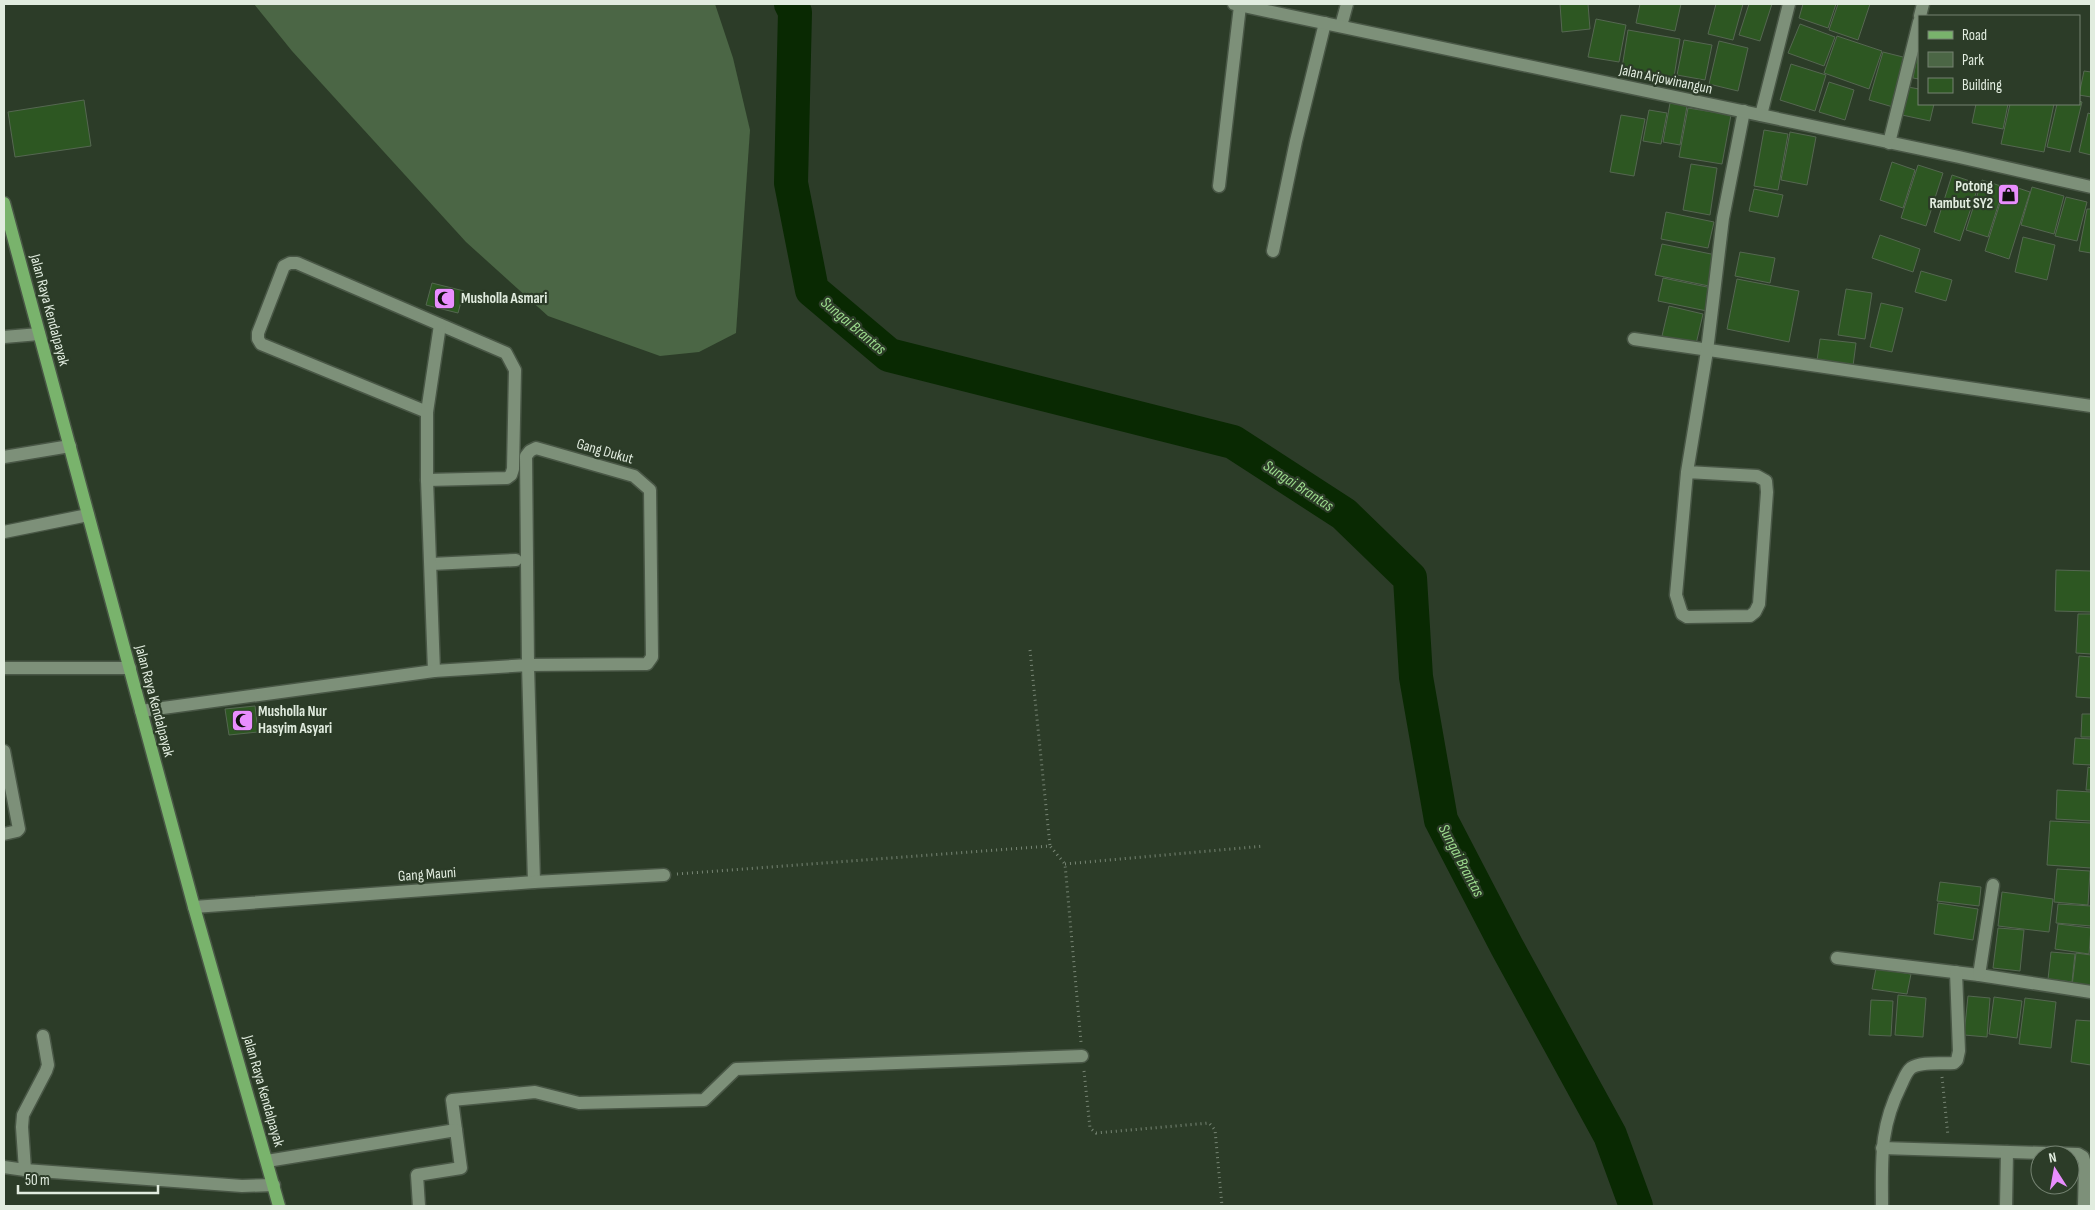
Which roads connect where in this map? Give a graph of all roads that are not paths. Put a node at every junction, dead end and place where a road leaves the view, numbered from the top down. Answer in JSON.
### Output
{"nodes":[{"id":1,"x":1347,"y":4,"type":"edge"},
{"id":2,"x":1789,"y":4,"type":"edge"},
{"id":3,"x":1237,"y":5,"type":"edge"},
{"id":4,"x":1325,"y":23,"type":"junction"},
{"id":5,"x":1341,"y":26,"type":"junction"},
{"id":6,"x":1918,"y":26,"type":"edge"},
{"id":7,"x":1744,"y":111,"type":"junction"},
{"id":8,"x":1761,"y":115,"type":"junction"},
{"id":9,"x":1889,"y":143,"type":"junction"},
{"id":10,"x":1219,"y":186,"type":"dead end"},
{"id":11,"x":2091,"y":187,"type":"edge"},
{"id":12,"x":4,"y":203,"type":"edge"},
{"id":13,"x":1273,"y":251,"type":"dead end"},
{"id":14,"x":440,"y":325,"type":"junction"},
{"id":15,"x":39,"y":334,"type":"junction"},
{"id":16,"x":4,"y":337,"type":"edge"},
{"id":17,"x":1634,"y":339,"type":"dead end"},
{"id":18,"x":1707,"y":351,"type":"junction"},
{"id":19,"x":2091,"y":406,"type":"edge"},
{"id":20,"x":427,"y":412,"type":"junction"},
{"id":21,"x":70,"y":446,"type":"junction"},
{"id":22,"x":4,"y":457,"type":"edge"},
{"id":23,"x":1687,"y":472,"type":"junction"},
{"id":24,"x":427,"y":480,"type":"junction"},
{"id":25,"x":88,"y":515,"type":"junction"},
{"id":26,"x":4,"y":532,"type":"edge"},
{"id":27,"x":516,"y":560,"type":"dead end"},
{"id":28,"x":430,"y":564,"type":"junction"},
{"id":29,"x":528,"y":665,"type":"junction"},
{"id":30,"x":4,"y":668,"type":"edge"},
{"id":31,"x":130,"y":668,"type":"junction"},
{"id":32,"x":434,"y":671,"type":"junction"},
{"id":33,"x":141,"y":711,"type":"junction"},
{"id":34,"x":4,"y":751,"type":"edge"},
{"id":35,"x":4,"y":834,"type":"edge"},
{"id":36,"x":664,"y":875,"type":"road end"},
{"id":37,"x":534,"y":882,"type":"junction"},
{"id":38,"x":1993,"y":885,"type":"dead end"},
{"id":39,"x":194,"y":907,"type":"junction"},
{"id":40,"x":1837,"y":958,"type":"dead end"},
{"id":41,"x":1956,"y":972,"type":"junction"},
{"id":42,"x":1979,"y":975,"type":"junction"},
{"id":43,"x":2091,"y":992,"type":"edge"},
{"id":44,"x":43,"y":1036,"type":"dead end"},
{"id":45,"x":1082,"y":1056,"type":"road end"},
{"id":46,"x":456,"y":1130,"type":"junction"},
{"id":47,"x":1882,"y":1148,"type":"junction"},
{"id":48,"x":2007,"y":1152,"type":"junction"},
{"id":49,"x":267,"y":1161,"type":"junction"},
{"id":50,"x":4,"y":1167,"type":"edge"},
{"id":51,"x":25,"y":1170,"type":"junction"},
{"id":52,"x":274,"y":1185,"type":"junction"},
{"id":53,"x":279,"y":1206,"type":"edge"},
{"id":54,"x":419,"y":1206,"type":"edge"},
{"id":55,"x":1882,"y":1206,"type":"edge"},
{"id":56,"x":2006,"y":1206,"type":"edge"},
{"id":57,"x":2084,"y":1206,"type":"edge"}],
"edges":[{"from":1,"to":5,"type":"street"},
{"from":2,"to":8,"type":"street"},
{"from":3,"to":4,"type":"street","name":"Jalan Arjowinangun"},
{"from":3,"to":10,"type":"street"},
{"from":4,"to":5,"type":"street","name":"Jalan Arjowinangun"},
{"from":4,"to":13,"type":"street"},
{"from":5,"to":7,"type":"street","name":"Jalan Arjowinangun"},
{"from":6,"to":9,"type":"street"},
{"from":7,"to":8,"type":"street","name":"Jalan Arjowinangun"},
{"from":7,"to":18,"type":"street"},
{"from":8,"to":9,"type":"street","name":"Jalan Arjowinangun"},
{"from":9,"to":11,"type":"street","name":"Jalan Arjowinangun"},
{"from":12,"to":15,"type":"main road","name":"Jalan Raya Kendalpayak"},
{"from":14,"to":20,"type":"street"},
{"from":14,"to":20,"type":"street"},
{"from":14,"to":24,"type":"street"},
{"from":15,"to":16,"type":"street"},
{"from":15,"to":21,"type":"main road","name":"Jalan Raya Kendalpayak"},
{"from":17,"to":18,"type":"street"},
{"from":18,"to":19,"type":"street"},
{"from":18,"to":23,"type":"street"},
{"from":20,"to":24,"type":"street"},
{"from":21,"to":22,"type":"street"},
{"from":21,"to":25,"type":"main road","name":"Jalan Raya Kendalpayak"},
{"from":23,"to":23,"type":"street"},
{"from":24,"to":28,"type":"street"},
{"from":25,"to":26,"type":"street"},
{"from":25,"to":31,"type":"main road","name":"Jalan Raya Kendalpayak"},
{"from":27,"to":28,"type":"street"},
{"from":28,"to":32,"type":"street"},
{"from":29,"to":29,"type":"street","name":"Gang Dukut"},
{"from":29,"to":32,"type":"street"},
{"from":29,"to":37,"type":"street"},
{"from":30,"to":31,"type":"street"},
{"from":31,"to":33,"type":"main road","name":"Jalan Raya Kendalpayak"},
{"from":32,"to":33,"type":"street"},
{"from":33,"to":39,"type":"main road","name":"Jalan Raya Kendalpayak"},
{"from":34,"to":35,"type":"street"},
{"from":36,"to":37,"type":"street","name":"Gang Mauni"},
{"from":37,"to":39,"type":"street","name":"Gang Mauni"},
{"from":38,"to":42,"type":"street"},
{"from":39,"to":49,"type":"main road","name":"Jalan Raya Kendalpayak"},
{"from":40,"to":41,"type":"street"},
{"from":41,"to":42,"type":"street"},
{"from":41,"to":47,"type":"street"},
{"from":42,"to":43,"type":"street"},
{"from":44,"to":51,"type":"street"},
{"from":45,"to":46,"type":"street"},
{"from":46,"to":49,"type":"street"},
{"from":46,"to":54,"type":"street"},
{"from":47,"to":48,"type":"street"},
{"from":47,"to":55,"type":"street"},
{"from":48,"to":56,"type":"street"},
{"from":48,"to":57,"type":"street"},
{"from":49,"to":52,"type":"main road","name":"Jalan Raya Kendalpayak"},
{"from":50,"to":51,"type":"street"},
{"from":51,"to":52,"type":"street"},
{"from":52,"to":53,"type":"main road","name":"Jalan Raya Kendalpayak"}]}
